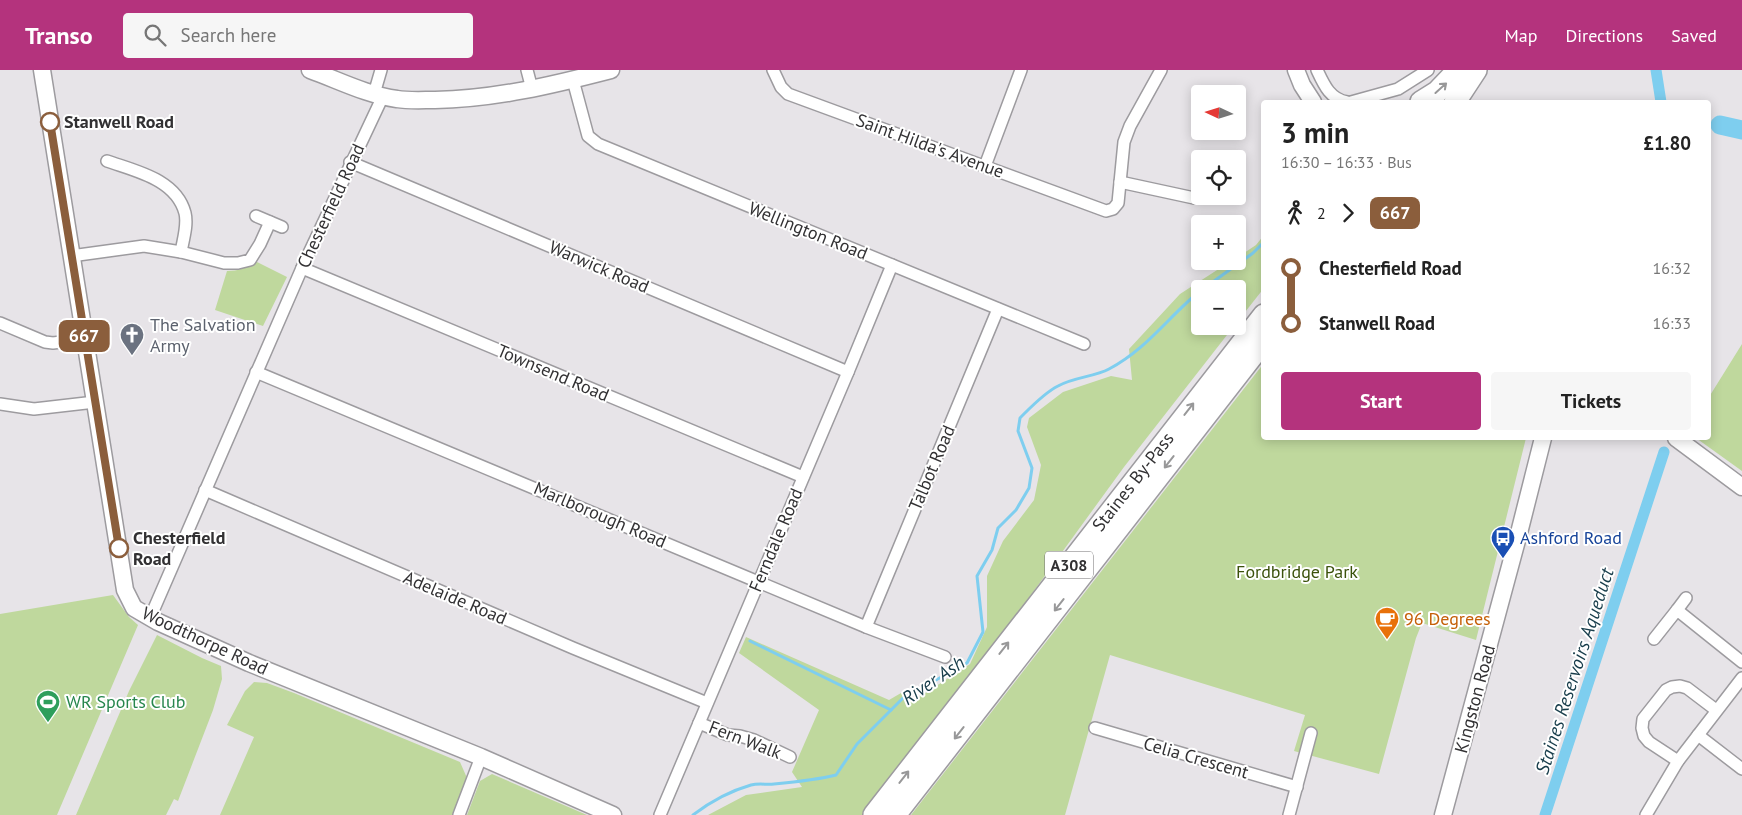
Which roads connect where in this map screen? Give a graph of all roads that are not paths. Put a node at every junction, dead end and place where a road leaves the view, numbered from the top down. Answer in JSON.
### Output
{"nodes":[{"id":1,"x":42,"y":70,"type":"edge"},
{"id":2,"x":310,"y":70,"type":"edge"},
{"id":3,"x":382,"y":70,"type":"edge"},
{"id":4,"x":527,"y":70,"type":"edge"},
{"id":5,"x":612,"y":70,"type":"edge"},
{"id":6,"x":773,"y":70,"type":"edge"},
{"id":7,"x":1021,"y":70,"type":"edge"},
{"id":8,"x":1162,"y":70,"type":"edge"},
{"id":9,"x":1296,"y":70,"type":"edge"},
{"id":10,"x":1318,"y":70,"type":"edge"},
{"id":11,"x":1428,"y":70,"type":"edge"},
{"id":12,"x":1458,"y":70,"type":"edge"},
{"id":13,"x":1476,"y":70,"type":"edge"},
{"id":14,"x":573,"y":80,"type":"junction"},
{"id":15,"x":532,"y":89,"type":"junction"},
{"id":16,"x":379,"y":95,"type":"junction"},
{"id":17,"x":1312,"y":100,"type":"edge"},
{"id":18,"x":1337,"y":100,"type":"edge"},
{"id":19,"x":1359,"y":100,"type":"edge"},
{"id":20,"x":1424,"y":100,"type":"edge"},
{"id":21,"x":1456,"y":100,"type":"edge"},
{"id":22,"x":107,"y":160,"type":"dead end"},
{"id":23,"x":350,"y":162,"type":"junction"},
{"id":24,"x":984,"y":166,"type":"junction"},
{"id":25,"x":1120,"y":182,"type":"junction"},
{"id":26,"x":1191,"y":197,"type":"edge"},
{"id":27,"x":256,"y":216,"type":"dead end"},
{"id":28,"x":270,"y":222,"type":"junction"},
{"id":29,"x":282,"y":227,"type":"dead end"},
{"id":30,"x":181,"y":252,"type":"junction"},
{"id":31,"x":71,"y":256,"type":"junction"},
{"id":32,"x":892,"y":265,"type":"junction"},
{"id":33,"x":302,"y":268,"type":"junction"},
{"id":34,"x":998,"y":309,"type":"junction"},
{"id":35,"x":1261,"y":319,"type":"edge"},
{"id":36,"x":0,"y":323,"type":"edge"},
{"id":37,"x":85,"y":339,"type":"junction"},
{"id":38,"x":1084,"y":344,"type":"dead end"},
{"id":39,"x":1261,"y":345,"type":"edge"},
{"id":40,"x":256,"y":372,"type":"junction"},
{"id":41,"x":848,"y":372,"type":"junction"},
{"id":42,"x":96,"y":402,"type":"junction"},
{"id":43,"x":0,"y":404,"type":"edge"},
{"id":44,"x":1542,"y":440,"type":"edge"},
{"id":45,"x":1679,"y":440,"type":"edge"},
{"id":46,"x":803,"y":477,"type":"junction"},
{"id":47,"x":1742,"y":487,"type":"edge"},
{"id":48,"x":205,"y":490,"type":"junction"},
{"id":49,"x":759,"y":581,"type":"junction"},
{"id":50,"x":1686,"y":598,"type":"dead end"},
{"id":51,"x":1677,"y":610,"type":"junction"},
{"id":52,"x":150,"y":618,"type":"junction"},
{"id":53,"x":866,"y":627,"type":"junction"},
{"id":54,"x":1654,"y":638,"type":"dead end"},
{"id":55,"x":945,"y":657,"type":"dead end"},
{"id":56,"x":1742,"y":662,"type":"edge"},
{"id":57,"x":1742,"y":678,"type":"edge"},
{"id":58,"x":707,"y":703,"type":"junction"},
{"id":59,"x":1716,"y":710,"type":"junction"},
{"id":60,"x":699,"y":723,"type":"junction"},
{"id":61,"x":1095,"y":728,"type":"dead end"},
{"id":62,"x":1311,"y":733,"type":"dead end"},
{"id":63,"x":1698,"y":735,"type":"junction"},
{"id":64,"x":481,"y":757,"type":"junction"},
{"id":65,"x":790,"y":757,"type":"dead end"},
{"id":66,"x":1678,"y":761,"type":"junction"},
{"id":67,"x":1742,"y":769,"type":"edge"},
{"id":68,"x":1297,"y":787,"type":"junction"},
{"id":69,"x":459,"y":815,"type":"edge"},
{"id":70,"x":613,"y":815,"type":"edge"},
{"id":71,"x":660,"y":815,"type":"edge"},
{"id":72,"x":874,"y":815,"type":"edge"},
{"id":73,"x":895,"y":815,"type":"edge"},
{"id":74,"x":1289,"y":815,"type":"edge"},
{"id":75,"x":1443,"y":815,"type":"edge"},
{"id":76,"x":1646,"y":815,"type":"edge"}],
"edges":[{"from":1,"to":31,"type":"street","name":"Woodthorpe Road"},
{"from":2,"to":16,"type":"street"},
{"from":3,"to":16,"type":"street","name":"Chesterfield Road"},
{"from":4,"to":15,"type":"street"},
{"from":5,"to":14,"type":"street"},
{"from":6,"to":24,"type":"street","name":"Saint Hilda's Avenue"},
{"from":7,"to":24,"type":"street"},
{"from":8,"to":25,"type":"street"},
{"from":9,"to":17,"type":"street"},
{"from":10,"to":18,"type":"street"},
{"from":11,"to":19,"type":"street"},
{"from":20,"to":12,"type":"highway","one_way":true},
{"from":13,"to":21,"type":"highway"},
{"from":14,"to":15,"type":"street"},
{"from":14,"to":32,"type":"street","name":"Wellington Road"},
{"from":15,"to":16,"type":"street"},
{"from":16,"to":23,"type":"street","name":"Chesterfield Road"},
{"from":22,"to":30,"type":"street"},
{"from":23,"to":33,"type":"street","name":"Chesterfield Road"},
{"from":23,"to":41,"type":"street","name":"Warwick Road"},
{"from":24,"to":25,"type":"street","name":"Saint Hilda's Avenue"},
{"from":25,"to":26,"type":"street"},
{"from":27,"to":28,"type":"street"},
{"from":28,"to":29,"type":"street"},
{"from":28,"to":30,"type":"street"},
{"from":30,"to":31,"type":"street"},
{"from":31,"to":37,"type":"street","name":"Woodthorpe Road"},
{"from":32,"to":34,"type":"street","name":"Wellington Road"},
{"from":32,"to":41,"type":"street","name":"Ferndale Road"},
{"from":33,"to":40,"type":"street","name":"Chesterfield Road"},
{"from":33,"to":46,"type":"street","name":"Townsend Road"},
{"from":34,"to":38,"type":"street","name":"Wellington Road"},
{"from":34,"to":53,"type":"street","name":"Talbot Road"},
{"from":72,"to":35,"type":"highway","name":"Staines By-Pass","number":"A308","one_way":true},
{"from":36,"to":37,"type":"street"},
{"from":37,"to":42,"type":"street","name":"Woodthorpe Road"},
{"from":39,"to":73,"type":"highway","name":"Staines By-Pass","number":"A308","one_way":true},
{"from":40,"to":48,"type":"street","name":"Chesterfield Road"},
{"from":40,"to":49,"type":"street","name":"Marlborough Road"},
{"from":41,"to":46,"type":"street","name":"Ferndale Road"},
{"from":42,"to":43,"type":"street"},
{"from":42,"to":52,"type":"street","name":"Woodthorpe Road"},
{"from":44,"to":75,"type":"street","name":"Kingston Road"},
{"from":45,"to":47,"type":"street"},
{"from":46,"to":49,"type":"street","name":"Ferndale Road"},
{"from":48,"to":52,"type":"street","name":"Chesterfield Road"},
{"from":48,"to":58,"type":"street","name":"Adelaide Road"},
{"from":49,"to":53,"type":"street","name":"Marlborough Road"},
{"from":49,"to":58,"type":"street","name":"Ferndale Road"},
{"from":50,"to":51,"type":"street"},
{"from":51,"to":54,"type":"street"},
{"from":51,"to":56,"type":"street"},
{"from":52,"to":64,"type":"street","name":"Woodthorpe Road"},
{"from":53,"to":55,"type":"street","name":"Marlborough Road"},
{"from":57,"to":59,"type":"street"},
{"from":58,"to":60,"type":"street","name":"Ferndale Road"},
{"from":59,"to":63,"type":"street"},
{"from":59,"to":66,"type":"street"},
{"from":60,"to":65,"type":"street","name":"Fern Walk"},
{"from":60,"to":71,"type":"street","name":"Ferndale Road"},
{"from":61,"to":68,"type":"street","name":"Celia Crescent"},
{"from":62,"to":68,"type":"street"},
{"from":63,"to":66,"type":"street"},
{"from":63,"to":67,"type":"street"},
{"from":64,"to":69,"type":"street"},
{"from":64,"to":70,"type":"street","name":"Woodthorpe Road"},
{"from":66,"to":76,"type":"street"},
{"from":68,"to":74,"type":"street"}]}
